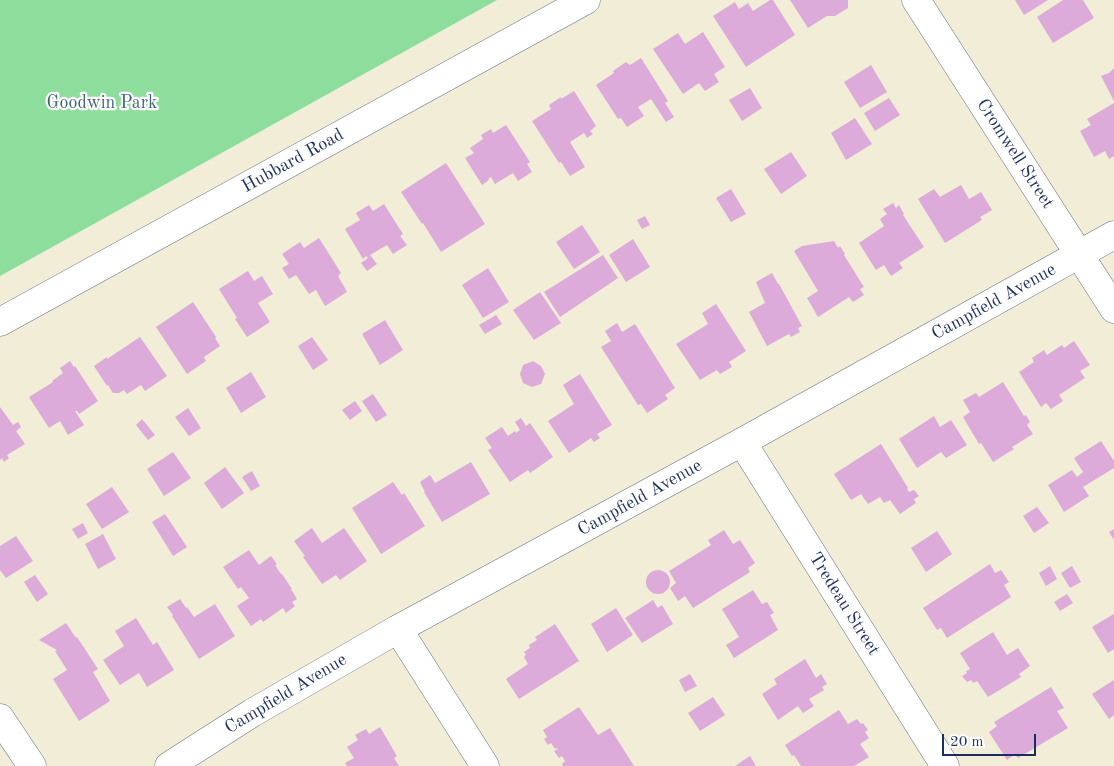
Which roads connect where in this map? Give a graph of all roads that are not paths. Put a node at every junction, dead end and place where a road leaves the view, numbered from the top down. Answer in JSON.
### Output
{"nodes":[{"id":1,"x":586,"y":0,"type":"edge"},
{"id":2,"x":916,"y":0,"type":"edge"},
{"id":3,"x":1114,"y":235,"type":"edge"},
{"id":4,"x":1080,"y":255,"type":"junction"},
{"id":5,"x":1114,"y":309,"type":"edge"},
{"id":6,"x":0,"y":322,"type":"edge"},
{"id":7,"x":742,"y":442,"type":"junction"},
{"id":8,"x":398,"y":629,"type":"junction"},
{"id":9,"x":0,"y":718,"type":"edge"},
{"id":10,"x":32,"y":766,"type":"edge"},
{"id":11,"x":169,"y":766,"type":"edge"},
{"id":12,"x":484,"y":766,"type":"edge"},
{"id":13,"x":945,"y":766,"type":"edge"}],
"edges":[{"from":1,"to":6,"type":"street","name":"Hubbard Road"},
{"from":2,"to":4,"type":"street","name":"Cromwell Street"},
{"from":3,"to":4,"type":"street","name":"Campfield Avenue"},
{"from":4,"to":5,"type":"street","name":"Cromwell Street"},
{"from":4,"to":7,"type":"street","name":"Campfield Avenue"},
{"from":7,"to":8,"type":"street","name":"Campfield Avenue"},
{"from":7,"to":13,"type":"street","name":"Tredeau Street"},
{"from":8,"to":11,"type":"street","name":"Campfield Avenue"},
{"from":8,"to":12,"type":"street"},
{"from":9,"to":10,"type":"street"}]}
